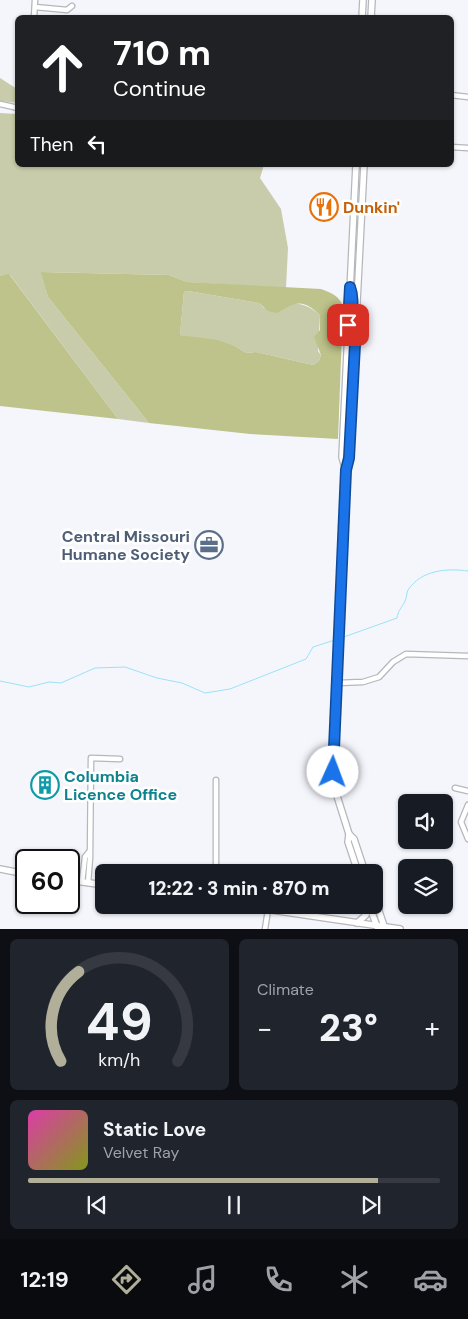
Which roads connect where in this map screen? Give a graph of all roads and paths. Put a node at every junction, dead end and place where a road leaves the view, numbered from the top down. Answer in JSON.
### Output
{"nodes":[{"id":1,"x":35,"y":0,"type":"edge"},
{"id":2,"x":363,"y":0,"type":"edge"},
{"id":3,"x":372,"y":0,"type":"edge"},
{"id":4,"x":72,"y":6,"type":"dead end"},
{"id":5,"x":35,"y":7,"type":"junction"},
{"id":6,"x":34,"y":15,"type":"edge"},
{"id":7,"x":362,"y":15,"type":"edge"},
{"id":8,"x":371,"y":15,"type":"edge"},
{"id":9,"x":454,"y":95,"type":"edge"},
{"id":10,"x":468,"y":97,"type":"edge"},
{"id":11,"x":0,"y":104,"type":"edge"},
{"id":12,"x":15,"y":106,"type":"edge"},
{"id":13,"x":454,"y":147,"type":"edge"},
{"id":14,"x":468,"y":148,"type":"edge"},
{"id":15,"x":356,"y":167,"type":"edge"},
{"id":16,"x":364,"y":167,"type":"edge"},
{"id":17,"x":353,"y":224,"type":"junction"},
{"id":18,"x":358,"y":284,"type":"junction"},
{"id":19,"x":350,"y":287,"type":"junction"},
{"id":20,"x":355,"y":344,"type":"junction"},
{"id":21,"x":346,"y":470,"type":"junction"},
{"id":22,"x":468,"y":656,"type":"edge"},
{"id":23,"x":337,"y":683,"type":"junction"},
{"id":24,"x":120,"y":759,"type":"dead end"},
{"id":25,"x":216,"y":780,"type":"dead end"},
{"id":26,"x":454,"y":788,"type":"dead end"},
{"id":27,"x":468,"y":791,"type":"edge"},
{"id":28,"x":468,"y":805,"type":"edge"},
{"id":29,"x":349,"y":834,"type":"junction"},
{"id":30,"x":468,"y":839,"type":"edge"},
{"id":31,"x":216,"y":864,"type":"edge"},
{"id":32,"x":355,"y":864,"type":"edge"},
{"id":33,"x":362,"y":864,"type":"edge"},
{"id":34,"x":0,"y":869,"type":"edge"},
{"id":35,"x":15,"y":872,"type":"edge"},
{"id":36,"x":80,"y":881,"type":"edge"},
{"id":37,"x":85,"y":882,"type":"junction"},
{"id":38,"x":95,"y":884,"type":"edge"},
{"id":39,"x":267,"y":914,"type":"edge"},
{"id":40,"x":295,"y":914,"type":"edge"},
{"id":41,"x":367,"y":914,"type":"edge"},
{"id":42,"x":374,"y":914,"type":"edge"},
{"id":43,"x":378,"y":914,"type":"edge"},
{"id":44,"x":357,"y":923,"type":"junction"},
{"id":45,"x":381,"y":928,"type":"edge"},
{"id":46,"x":265,"y":929,"type":"edge"},
{"id":47,"x":400,"y":929,"type":"edge"}],
"edges":[{"from":1,"to":5,"type":"street"},
{"from":2,"to":7,"type":"main road"},
{"from":3,"to":8,"type":"main road"},
{"from":4,"to":5,"type":"street"},
{"from":5,"to":6,"type":"street"},
{"from":9,"to":10,"type":"street"},
{"from":11,"to":12,"type":"street"},
{"from":13,"to":14,"type":"street"},
{"from":15,"to":17,"type":"main road"},
{"from":16,"to":18,"type":"main road"},
{"from":17,"to":18,"type":"main road"},
{"from":17,"to":19,"type":"main road"},
{"from":18,"to":20,"type":"main road"},
{"from":19,"to":20,"type":"main road"},
{"from":19,"to":21,"type":"main road"},
{"from":20,"to":21,"type":"main road"},
{"from":21,"to":23,"type":"main road"},
{"from":22,"to":23,"type":"street"},
{"from":23,"to":29,"type":"main road"},
{"from":24,"to":37,"type":"street"},
{"from":25,"to":31,"type":"street"},
{"from":26,"to":27,"type":"street"},
{"from":28,"to":30,"type":"street"},
{"from":29,"to":32,"type":"main road"},
{"from":29,"to":33,"type":"main road"},
{"from":34,"to":35,"type":"main road"},
{"from":36,"to":37,"type":"main road"},
{"from":37,"to":38,"type":"main road"},
{"from":39,"to":46,"type":"street"},
{"from":40,"to":44,"type":"main road"},
{"from":41,"to":44,"type":"main road"},
{"from":42,"to":45,"type":"main road"},
{"from":43,"to":45,"type":"main road"},
{"from":44,"to":45,"type":"main road"},
{"from":45,"to":47,"type":"main road"}]}
